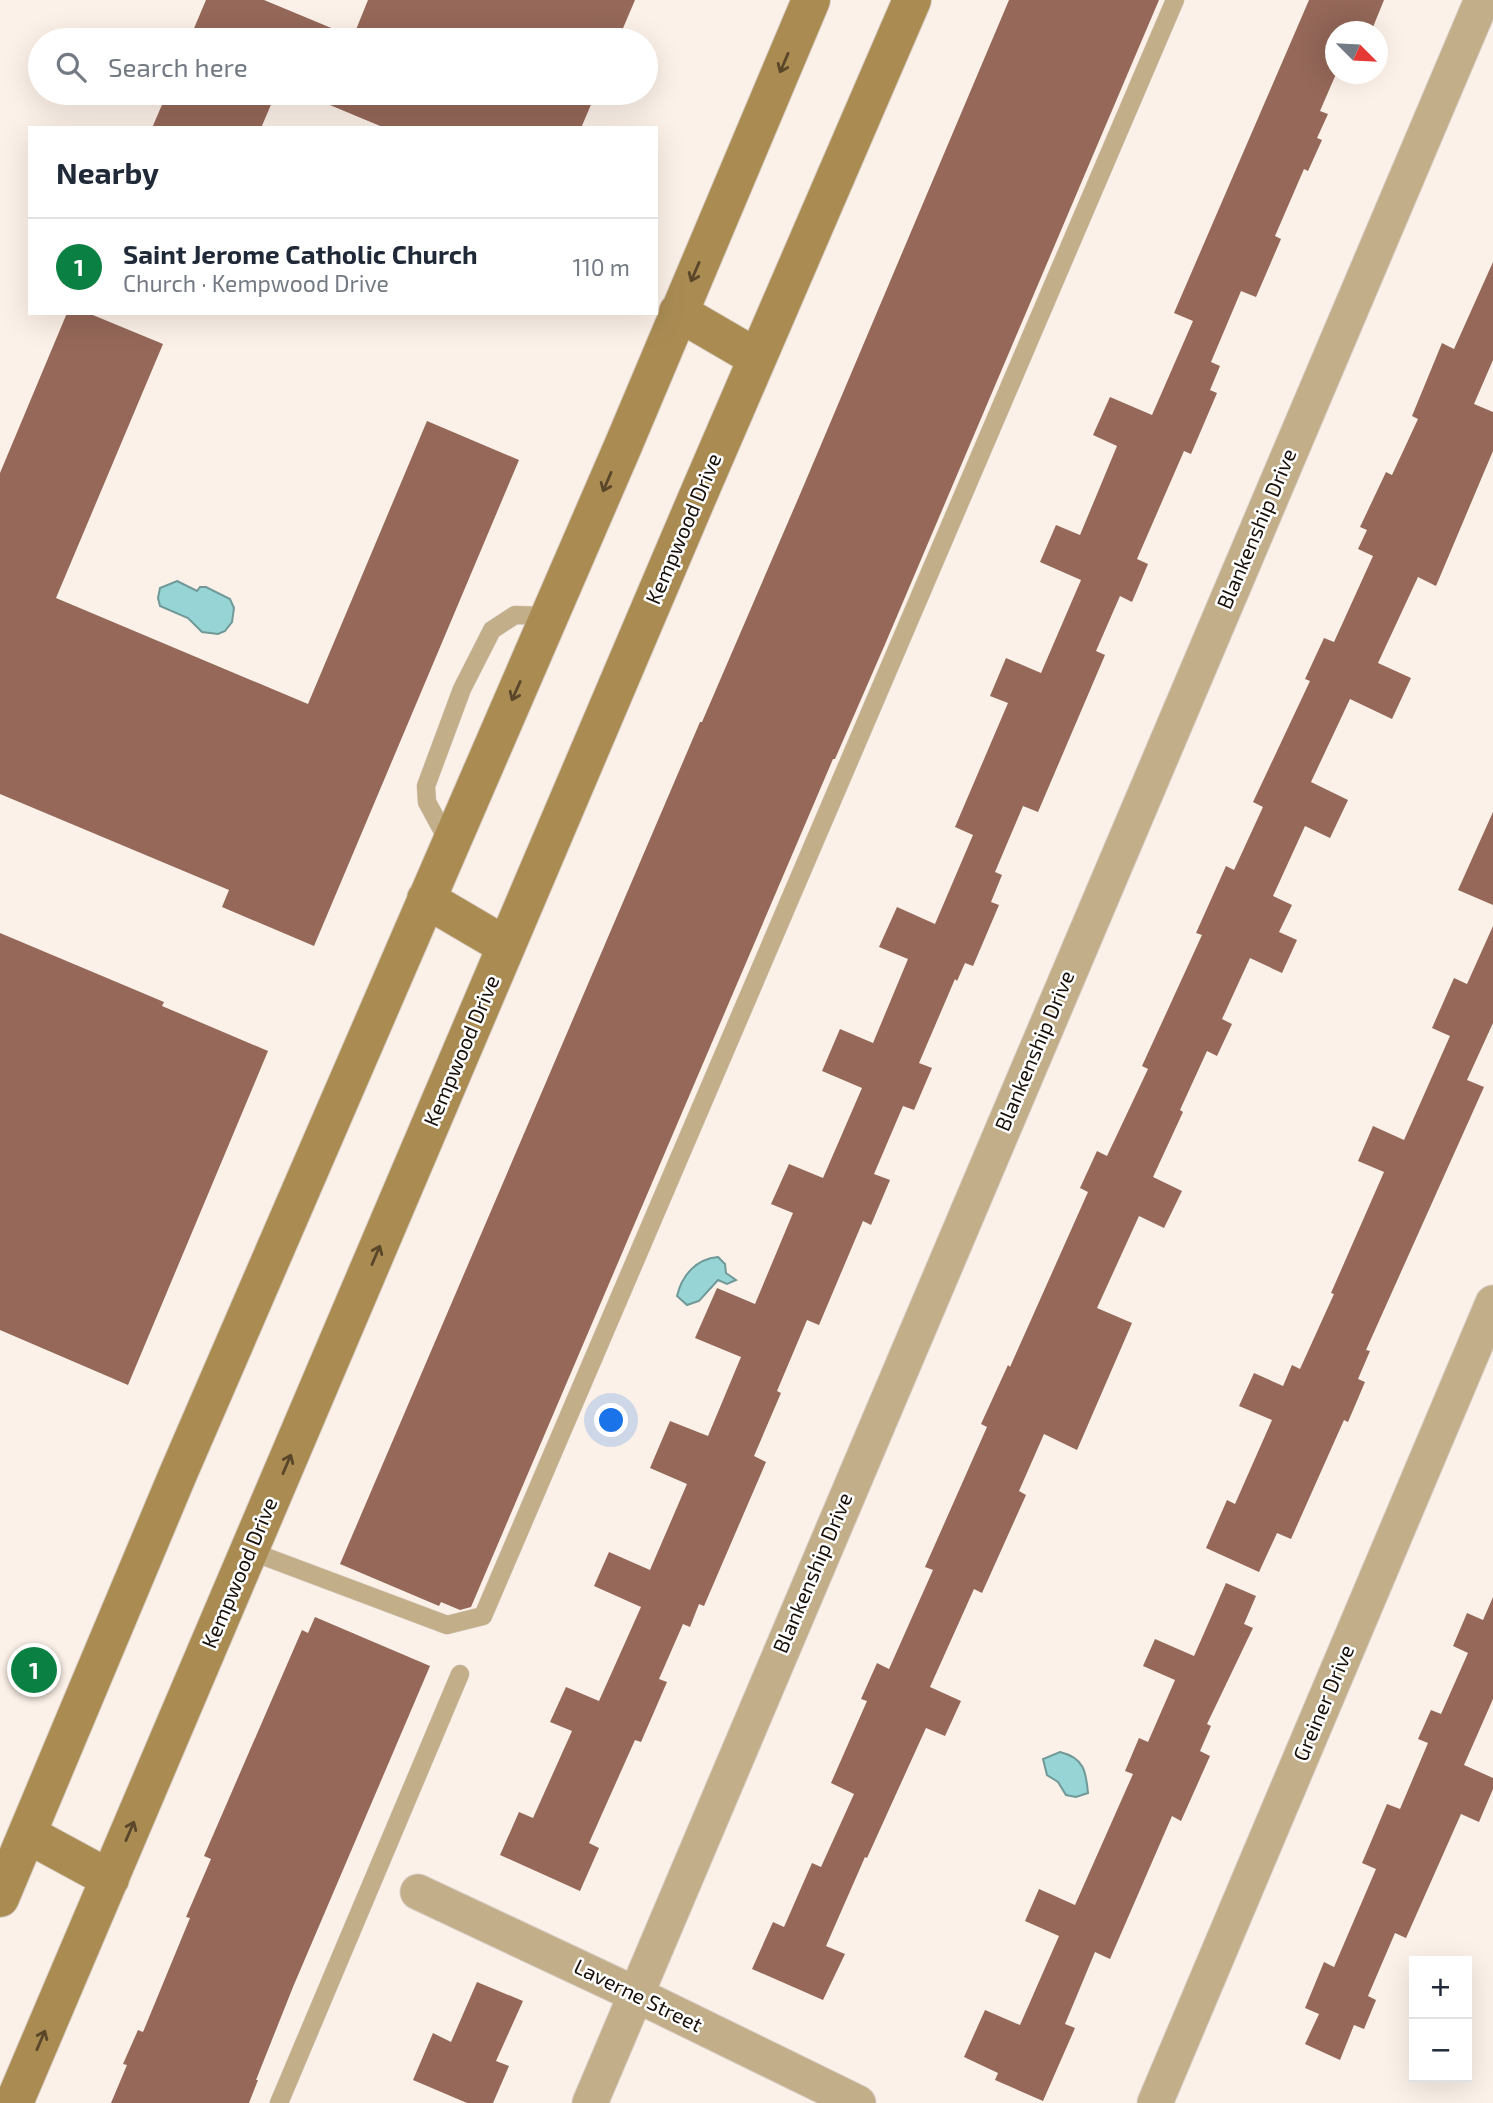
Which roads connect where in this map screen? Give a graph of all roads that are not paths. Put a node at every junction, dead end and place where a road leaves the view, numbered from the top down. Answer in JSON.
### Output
{"nodes":[{"id":1,"x":811,"y":0,"type":"edge"},
{"id":2,"x":912,"y":0,"type":"edge"},
{"id":3,"x":1175,"y":0,"type":"edge"},
{"id":4,"x":1482,"y":0,"type":"edge"},
{"id":5,"x":678,"y":312,"type":"junction"},
{"id":6,"x":757,"y":358,"type":"junction"},
{"id":7,"x":549,"y":616,"type":"junction"},
{"id":8,"x":450,"y":844,"type":"junction"},
{"id":9,"x":426,"y":899,"type":"junction"},
{"id":10,"x":506,"y":946,"type":"junction"},
{"id":11,"x":1493,"y":1303,"type":"edge"},
{"id":12,"x":250,"y":1551,"type":"junction"},
{"id":13,"x":460,"y":1674,"type":"dead end"},
{"id":14,"x":27,"y":1834,"type":"junction"},
{"id":15,"x":110,"y":1879,"type":"junction"},
{"id":16,"x":418,"y":1892,"type":"dead end"},
{"id":17,"x":0,"y":1898,"type":"edge"},
{"id":18,"x":635,"y":1994,"type":"junction"},
{"id":19,"x":14,"y":2103,"type":"edge"},
{"id":20,"x":279,"y":2103,"type":"edge"},
{"id":21,"x":590,"y":2103,"type":"edge"},
{"id":22,"x":858,"y":2103,"type":"edge"},
{"id":23,"x":1155,"y":2103,"type":"edge"}],
"edges":[{"from":1,"to":5,"type":"main road","one_way":true},
{"from":2,"to":6,"type":"main road","name":"Kempwood Drive"},
{"from":3,"to":12,"type":"lane"},
{"from":4,"to":18,"type":"street","name":"Blankenship Drive"},
{"from":5,"to":6,"type":"main road"},
{"from":5,"to":7,"type":"main road","one_way":true},
{"from":6,"to":10,"type":"main road","name":"Kempwood Drive"},
{"from":7,"to":8,"type":"main road","one_way":true},
{"from":7,"to":8,"type":"lane"},
{"from":8,"to":9,"type":"main road"},
{"from":9,"to":10,"type":"main road"},
{"from":9,"to":14,"type":"main road"},
{"from":12,"to":10,"type":"main road","name":"Kempwood Drive","one_way":true},
{"from":11,"to":23,"type":"street","name":"Greiner Drive"},
{"from":15,"to":12,"type":"main road","name":"Kempwood Drive","one_way":true},
{"from":13,"to":20,"type":"lane"},
{"from":14,"to":15,"type":"main road"},
{"from":14,"to":17,"type":"main road"},
{"from":19,"to":15,"type":"main road","name":"Kempwood Drive","one_way":true},
{"from":16,"to":18,"type":"street","name":"Laverne Street"},
{"from":18,"to":21,"type":"street","name":"Blankenship Drive"},
{"from":18,"to":22,"type":"street","name":"Laverne Street"}]}
